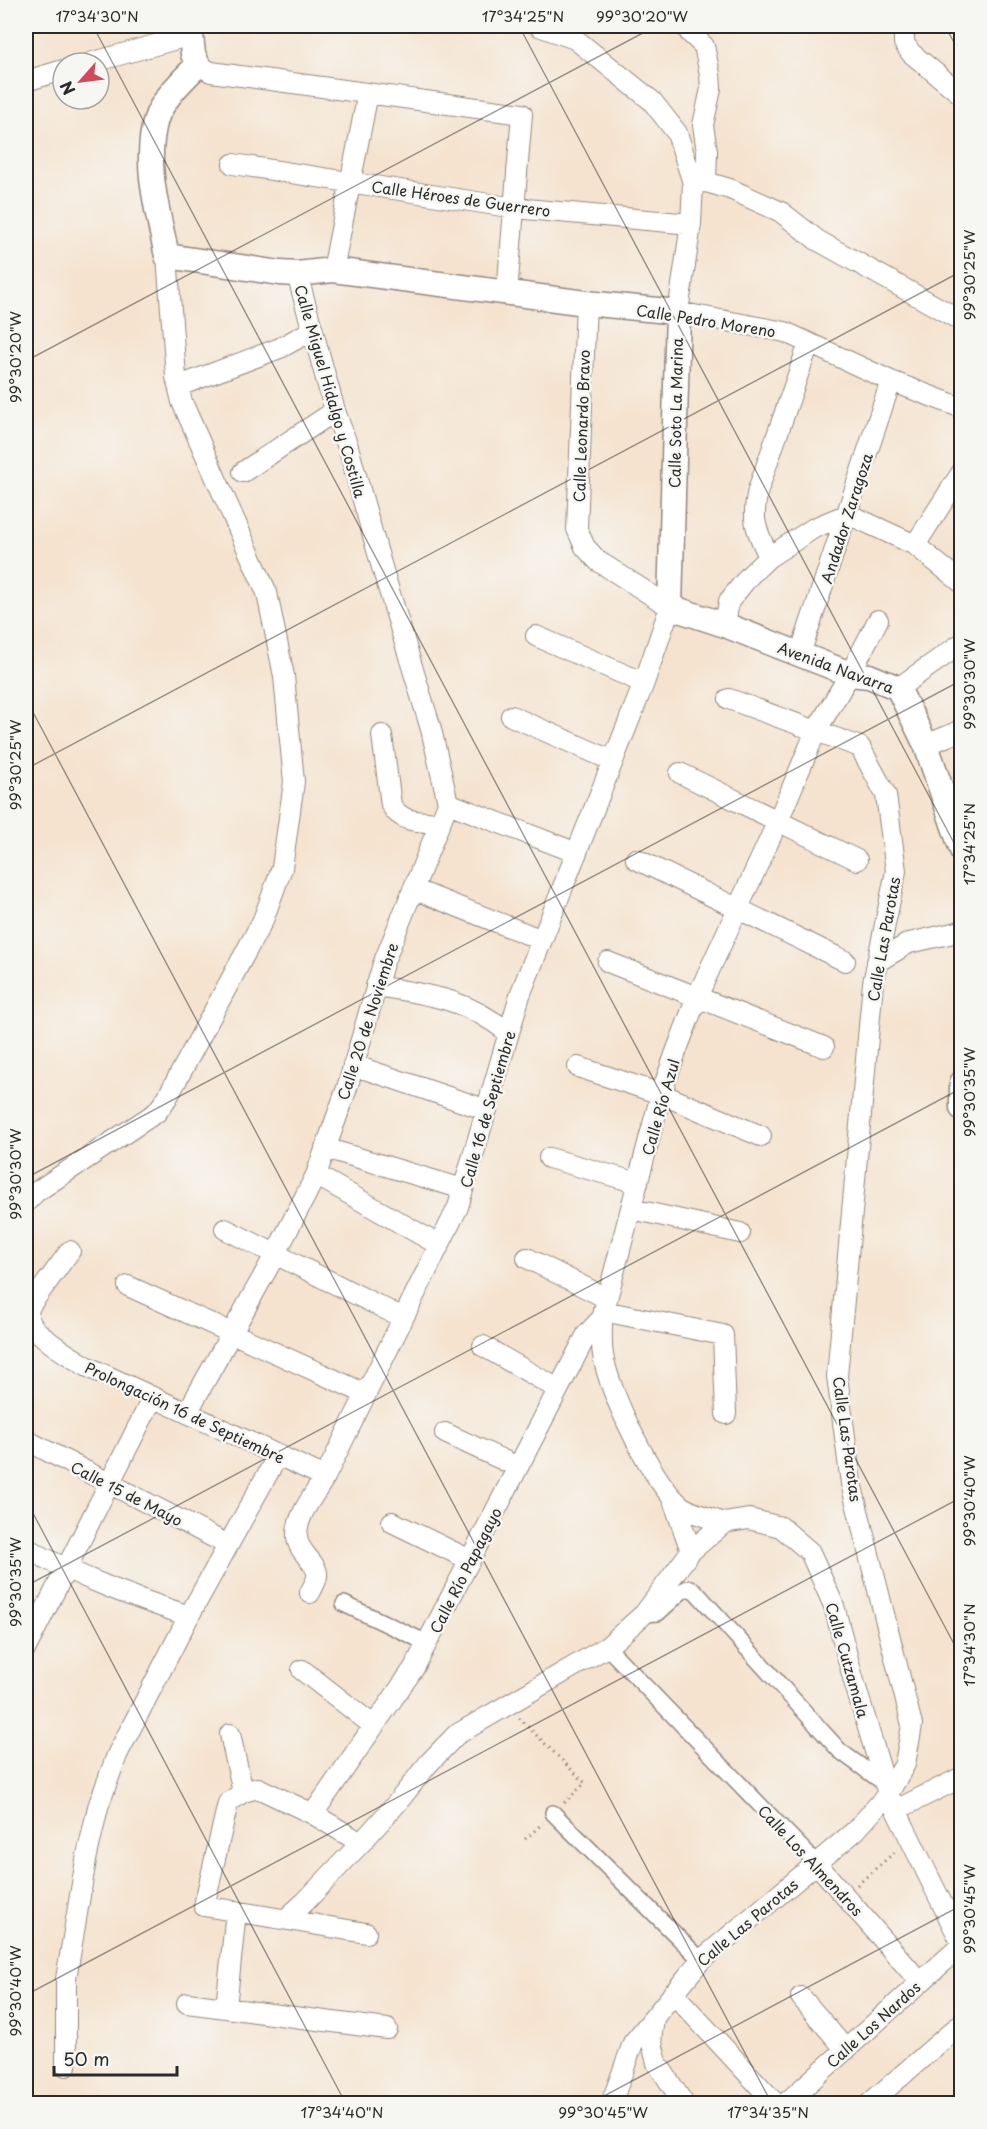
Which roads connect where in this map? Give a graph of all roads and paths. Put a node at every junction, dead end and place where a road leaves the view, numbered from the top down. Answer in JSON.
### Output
{"nodes":[{"id":1,"x":539,"y":26,"type":"edge"},
{"id":2,"x":910,"y":26,"type":"edge"},
{"id":3,"x":190,"y":30,"type":"edge"},
{"id":4,"x":690,"y":33,"type":"dead end"},
{"id":5,"x":111,"y":56,"type":"edge"},
{"id":6,"x":198,"y":65,"type":"junction"},
{"id":7,"x":51,"y":74,"type":"edge"},
{"id":8,"x":26,"y":81,"type":"edge"},
{"id":9,"x":368,"y":93,"type":"junction"},
{"id":10,"x":962,"y":95,"type":"edge"},
{"id":11,"x":233,"y":164,"type":"dead end"},
{"id":12,"x":350,"y":183,"type":"junction"},
{"id":13,"x":700,"y":183,"type":"junction"},
{"id":14,"x":515,"y":208,"type":"junction"},
{"id":15,"x":691,"y":224,"type":"junction"},
{"id":16,"x":167,"y":256,"type":"junction"},
{"id":17,"x":333,"y":270,"type":"junction"},
{"id":18,"x":297,"y":274,"type":"junction"},
{"id":19,"x":507,"y":293,"type":"junction"},
{"id":20,"x":586,"y":303,"type":"junction"},
{"id":21,"x":678,"y":312,"type":"junction"},
{"id":22,"x":962,"y":321,"type":"edge"},
{"id":23,"x":313,"y":330,"type":"junction"},
{"id":24,"x":809,"y":343,"type":"junction"},
{"id":25,"x":891,"y":381,"type":"junction"},
{"id":26,"x":179,"y":386,"type":"junction"},
{"id":27,"x":962,"y":408,"type":"edge"},
{"id":28,"x":335,"y":411,"type":"junction"},
{"id":29,"x":243,"y":472,"type":"dead end"},
{"id":30,"x":962,"y":472,"type":"edge"},
{"id":31,"x":848,"y":514,"type":"junction"},
{"id":32,"x":915,"y":545,"type":"junction"},
{"id":33,"x":769,"y":557,"type":"junction"},
{"id":34,"x":962,"y":583,"type":"edge"},
{"id":35,"x":670,"y":607,"type":"junction"},
{"id":36,"x":878,"y":620,"type":"dead end"},
{"id":37,"x":724,"y":625,"type":"junction"},
{"id":38,"x":536,"y":636,"type":"dead end"},
{"id":39,"x":962,"y":643,"type":"edge"},
{"id":40,"x":800,"y":654,"type":"junction"},
{"id":41,"x":850,"y":674,"type":"junction"},
{"id":42,"x":644,"y":682,"type":"junction"},
{"id":43,"x":898,"y":688,"type":"junction"},
{"id":44,"x":729,"y":699,"type":"dead end"},
{"id":45,"x":511,"y":716,"type":"dead end"},
{"id":46,"x":962,"y":730,"type":"edge"},
{"id":47,"x":816,"y":731,"type":"junction"},
{"id":48,"x":382,"y":735,"type":"dead end"},
{"id":49,"x":926,"y":745,"type":"junction"},
{"id":50,"x":613,"y":761,"type":"junction"},
{"id":51,"x":680,"y":773,"type":"dead end"},
{"id":52,"x":448,"y":803,"type":"junction"},
{"id":53,"x":778,"y":821,"type":"junction"},
{"id":54,"x":439,"y":823,"type":"junction"},
{"id":55,"x":960,"y":836,"type":"edge"},
{"id":56,"x":577,"y":853,"type":"junction"},
{"id":57,"x":636,"y":860,"type":"dead end"},
{"id":58,"x":857,"y":860,"type":"dead end"},
{"id":59,"x":413,"y":889,"type":"junction"},
{"id":60,"x":738,"y":908,"type":"junction"},
{"id":61,"x":962,"y":931,"type":"edge"},
{"id":62,"x":542,"y":939,"type":"junction"},
{"id":63,"x":845,"y":961,"type":"dead end"},
{"id":64,"x":608,"y":962,"type":"dead end"},
{"id":65,"x":877,"y":962,"type":"junction"},
{"id":66,"x":376,"y":986,"type":"junction"},
{"id":67,"x":697,"y":997,"type":"junction"},
{"id":68,"x":509,"y":1033,"type":"junction"},
{"id":69,"x":824,"y":1047,"type":"dead end"},
{"id":70,"x":353,"y":1065,"type":"junction"},
{"id":71,"x":578,"y":1067,"type":"dead end"},
{"id":72,"x":661,"y":1094,"type":"junction"},
{"id":73,"x":487,"y":1110,"type":"junction"},
{"id":74,"x":761,"y":1136,"type":"dead end"},
{"id":75,"x":325,"y":1148,"type":"junction"},
{"id":76,"x":549,"y":1158,"type":"dead end"},
{"id":77,"x":315,"y":1175,"type":"junction"},
{"id":78,"x":638,"y":1182,"type":"junction"},
{"id":79,"x":463,"y":1189,"type":"junction"},
{"id":80,"x":26,"y":1202,"type":"edge"},
{"id":81,"x":632,"y":1209,"type":"junction"},
{"id":82,"x":225,"y":1229,"type":"dead end"},
{"id":83,"x":740,"y":1233,"type":"dead end"},
{"id":84,"x":439,"y":1245,"type":"junction"},
{"id":85,"x":70,"y":1251,"type":"dead end"},
{"id":86,"x":275,"y":1255,"type":"junction"},
{"id":87,"x":527,"y":1258,"type":"dead end"},
{"id":88,"x":128,"y":1286,"type":"dead end"},
{"id":89,"x":604,"y":1309,"type":"junction"},
{"id":90,"x":403,"y":1317,"type":"junction"},
{"id":91,"x":231,"y":1333,"type":"junction"},
{"id":92,"x":483,"y":1346,"type":"dead end"},
{"id":93,"x":558,"y":1389,"type":"junction"},
{"id":94,"x":366,"y":1394,"type":"junction"},
{"id":95,"x":153,"y":1397,"type":"junction"},
{"id":96,"x":187,"y":1413,"type":"junction"},
{"id":97,"x":726,"y":1414,"type":"dead end"},
{"id":98,"x":446,"y":1433,"type":"dead end"},
{"id":99,"x":26,"y":1440,"type":"edge"},
{"id":100,"x":278,"y":1455,"type":"junction"},
{"id":101,"x":518,"y":1467,"type":"junction"},
{"id":102,"x":325,"y":1477,"type":"junction"},
{"id":103,"x":109,"y":1484,"type":"junction"},
{"id":104,"x":671,"y":1496,"type":"junction"},
{"id":105,"x":392,"y":1522,"type":"dead end"},
{"id":106,"x":724,"y":1523,"type":"junction"},
{"id":107,"x":228,"y":1545,"type":"junction"},
{"id":108,"x":26,"y":1548,"type":"edge"},
{"id":109,"x":691,"y":1551,"type":"junction"},
{"id":110,"x":470,"y":1560,"type":"junction"},
{"id":111,"x":65,"y":1570,"type":"junction"},
{"id":112,"x":310,"y":1593,"type":"dead end"},
{"id":113,"x":344,"y":1604,"type":"dead end"},
{"id":114,"x":644,"y":1614,"type":"junction"},
{"id":115,"x":189,"y":1616,"type":"junction"},
{"id":116,"x":427,"y":1643,"type":"junction"},
{"id":117,"x":607,"y":1647,"type":"junction"},
{"id":118,"x":26,"y":1648,"type":"edge"},
{"id":119,"x":302,"y":1670,"type":"dead end"},
{"id":120,"x":508,"y":1706,"type":"junction"},
{"id":121,"x":374,"y":1726,"type":"junction"},
{"id":122,"x":230,"y":1734,"type":"dead end"},
{"id":123,"x":962,"y":1777,"type":"edge"},
{"id":124,"x":585,"y":1783,"type":"dead end"},
{"id":125,"x":243,"y":1792,"type":"junction"},
{"id":126,"x":889,"y":1796,"type":"junction"},
{"id":127,"x":553,"y":1813,"type":"dead end"},
{"id":128,"x":313,"y":1814,"type":"junction"},
{"id":129,"x":909,"y":1839,"type":"junction"},
{"id":130,"x":361,"y":1843,"type":"junction"},
{"id":131,"x":817,"y":1864,"type":"junction"},
{"id":132,"x":845,"y":1896,"type":"junction"},
{"id":133,"x":236,"y":1911,"type":"junction"},
{"id":134,"x":286,"y":1919,"type":"junction"},
{"id":135,"x":366,"y":1933,"type":"dead end"},
{"id":136,"x":962,"y":1944,"type":"edge"},
{"id":137,"x":700,"y":1960,"type":"junction"},
{"id":138,"x":921,"y":1982,"type":"junction"},
{"id":139,"x":673,"y":1993,"type":"junction"},
{"id":140,"x":801,"y":1997,"type":"dead end"},
{"id":141,"x":188,"y":2003,"type":"dead end"},
{"id":142,"x":226,"y":2008,"type":"junction"},
{"id":143,"x":654,"y":2019,"type":"junction"},
{"id":144,"x":962,"y":2024,"type":"edge"},
{"id":145,"x":387,"y":2029,"type":"dead end"},
{"id":146,"x":846,"y":2050,"type":"junction"},
{"id":147,"x":66,"y":2066,"type":"dead end"},
{"id":148,"x":611,"y":2103,"type":"edge"},
{"id":149,"x":684,"y":2103,"type":"edge"},
{"id":150,"x":776,"y":2103,"type":"edge"},
{"id":151,"x":785,"y":2103,"type":"edge"},
{"id":152,"x":869,"y":2103,"type":"edge"}],
"edges":[{"from":1,"to":13,"type":"street"},
{"from":2,"to":10,"type":"street"},
{"from":3,"to":5,"type":"street"},
{"from":3,"to":6,"type":"street"},
{"from":4,"to":13,"type":"street","name":"Calle Soto La Marina"},
{"from":6,"to":9,"type":"street"},
{"from":6,"to":16,"type":"street"},
{"from":7,"to":8,"type":"street"},
{"from":9,"to":12,"type":"street"},
{"from":9,"to":14,"type":"street"},
{"from":11,"to":12,"type":"street","name":"Calle Héroes de Guerrero"},
{"from":12,"to":14,"type":"street","name":"Calle Héroes de Guerrero"},
{"from":12,"to":17,"type":"street"},
{"from":13,"to":15,"type":"street","name":"Calle Soto La Marina"},
{"from":13,"to":22,"type":"street"},
{"from":14,"to":15,"type":"street","name":"Calle Héroes de Guerrero"},
{"from":14,"to":19,"type":"street"},
{"from":15,"to":21,"type":"street","name":"Calle Soto La Marina"},
{"from":16,"to":18,"type":"street","name":"Calle Pedro Moreno"},
{"from":16,"to":26,"type":"street"},
{"from":17,"to":18,"type":"street","name":"Calle Pedro Moreno"},
{"from":17,"to":19,"type":"street","name":"Calle Pedro Moreno"},
{"from":18,"to":23,"type":"street","name":"Calle Miguel Hidalgo y Costilla"},
{"from":19,"to":20,"type":"street","name":"Calle Pedro Moreno"},
{"from":20,"to":21,"type":"street","name":"Calle Pedro Moreno"},
{"from":20,"to":35,"type":"street","name":"Calle Leonardo Bravo"},
{"from":21,"to":24,"type":"street","name":"Calle Pedro Moreno"},
{"from":21,"to":35,"type":"street","name":"Calle Soto La Marina"},
{"from":23,"to":26,"type":"street"},
{"from":23,"to":28,"type":"street","name":"Calle Miguel Hidalgo y Costilla"},
{"from":24,"to":25,"type":"street","name":"Calle Pedro Moreno"},
{"from":24,"to":33,"type":"street"},
{"from":25,"to":27,"type":"street","name":"Calle Pedro Moreno"},
{"from":25,"to":31,"type":"street","name":"Andador Zaragoza"},
{"from":26,"to":80,"type":"street"},
{"from":28,"to":29,"type":"street"},
{"from":28,"to":52,"type":"street","name":"Calle Miguel Hidalgo y Costilla"},
{"from":30,"to":32,"type":"street"},
{"from":31,"to":32,"type":"street"},
{"from":31,"to":33,"type":"street"},
{"from":31,"to":40,"type":"street","name":"Andador Zaragoza"},
{"from":32,"to":34,"type":"street"},
{"from":33,"to":37,"type":"street"},
{"from":35,"to":37,"type":"street"},
{"from":35,"to":42,"type":"street","name":"Calle 16 de Septiembre"},
{"from":36,"to":41,"type":"street","name":"Calle Río Azul"},
{"from":37,"to":40,"type":"street","name":"Avenida Navarra"},
{"from":38,"to":42,"type":"street"},
{"from":39,"to":43,"type":"street"},
{"from":40,"to":41,"type":"street","name":"Avenida Navarra"},
{"from":41,"to":43,"type":"street","name":"Avenida Navarra"},
{"from":41,"to":47,"type":"street","name":"Calle Río Azul"},
{"from":42,"to":50,"type":"street","name":"Calle 16 de Septiembre"},
{"from":43,"to":49,"type":"street","name":"Avenida Navarra"},
{"from":44,"to":47,"type":"street","name":"Calle Las Parotas"},
{"from":45,"to":50,"type":"street"},
{"from":46,"to":49,"type":"street"},
{"from":47,"to":53,"type":"street","name":"Calle Río Azul"},
{"from":47,"to":65,"type":"street","name":"Calle Las Parotas"},
{"from":48,"to":54,"type":"street"},
{"from":49,"to":55,"type":"street","name":"Avenida Navarra"},
{"from":50,"to":56,"type":"street","name":"Calle 16 de Septiembre"},
{"from":51,"to":53,"type":"street"},
{"from":52,"to":54,"type":"street","name":"Calle 20 de Noviembre"},
{"from":52,"to":56,"type":"street"},
{"from":53,"to":58,"type":"street"},
{"from":53,"to":60,"type":"street","name":"Calle Río Azul"},
{"from":54,"to":59,"type":"street","name":"Calle 20 de Noviembre"},
{"from":56,"to":62,"type":"street","name":"Calle 16 de Septiembre"},
{"from":57,"to":60,"type":"street"},
{"from":59,"to":62,"type":"street"},
{"from":59,"to":66,"type":"street","name":"Calle 20 de Noviembre"},
{"from":60,"to":63,"type":"street"},
{"from":60,"to":67,"type":"street","name":"Calle Río Azul"},
{"from":61,"to":65,"type":"street"},
{"from":62,"to":68,"type":"street","name":"Calle 16 de Septiembre"},
{"from":64,"to":67,"type":"street"},
{"from":65,"to":126,"type":"street","name":"Calle Las Parotas"},
{"from":66,"to":68,"type":"street"},
{"from":66,"to":70,"type":"street","name":"Calle 20 de Noviembre"},
{"from":67,"to":69,"type":"street"},
{"from":67,"to":72,"type":"street","name":"Calle Río Azul"},
{"from":68,"to":73,"type":"street","name":"Calle 16 de Septiembre"},
{"from":70,"to":73,"type":"street"},
{"from":70,"to":75,"type":"street","name":"Calle 20 de Noviembre"},
{"from":71,"to":72,"type":"street"},
{"from":72,"to":74,"type":"street"},
{"from":72,"to":78,"type":"street","name":"Calle Río Azul"},
{"from":73,"to":79,"type":"street","name":"Calle 16 de Septiembre"},
{"from":75,"to":77,"type":"street","name":"Calle 20 de Noviembre"},
{"from":75,"to":79,"type":"street"},
{"from":76,"to":78,"type":"street"},
{"from":77,"to":84,"type":"street"},
{"from":77,"to":86,"type":"street","name":"Calle 20 de Noviembre"},
{"from":78,"to":81,"type":"street","name":"Calle Río Azul"},
{"from":79,"to":84,"type":"street","name":"Calle 16 de Septiembre"},
{"from":81,"to":83,"type":"street"},
{"from":81,"to":89,"type":"street","name":"Calle Río Azul"},
{"from":82,"to":86,"type":"street"},
{"from":84,"to":90,"type":"street","name":"Calle 16 de Septiembre"},
{"from":85,"to":95,"type":"street","name":"Prolongación 16 de Septiembre"},
{"from":86,"to":90,"type":"street"},
{"from":86,"to":91,"type":"street","name":"Calle 20 de Noviembre"},
{"from":87,"to":89,"type":"street"},
{"from":88,"to":91,"type":"street"},
{"from":89,"to":93,"type":"street","name":"Calle Río Papagayo"},
{"from":89,"to":97,"type":"street"},
{"from":89,"to":104,"type":"street","name":"Calle Río Azul"},
{"from":90,"to":94,"type":"street","name":"Calle 16 de Septiembre"},
{"from":91,"to":94,"type":"street"},
{"from":91,"to":96,"type":"street","name":"Calle 20 de Noviembre"},
{"from":92,"to":93,"type":"street"},
{"from":93,"to":101,"type":"street","name":"Calle Río Papagayo"},
{"from":94,"to":102,"type":"street","name":"Calle 16 de Septiembre"},
{"from":95,"to":96,"type":"street","name":"Prolongación 16 de Septiembre"},
{"from":95,"to":103,"type":"street"},
{"from":96,"to":100,"type":"street","name":"Prolongación 16 de Septiembre"},
{"from":98,"to":101,"type":"street"},
{"from":99,"to":103,"type":"street","name":"Calle 15 de Mayo"},
{"from":100,"to":102,"type":"street","name":"Prolongación 16 de Septiembre"},
{"from":100,"to":107,"type":"street"},
{"from":101,"to":110,"type":"street","name":"Calle Río Papagayo"},
{"from":102,"to":112,"type":"street","name":"Calle 16 de Septiembre"},
{"from":103,"to":107,"type":"street","name":"Calle 15 de Mayo"},
{"from":103,"to":111,"type":"street"},
{"from":104,"to":106,"type":"street","name":"Calle Río Azul"},
{"from":104,"to":109,"type":"street"},
{"from":105,"to":110,"type":"street"},
{"from":106,"to":109,"type":"street"},
{"from":106,"to":126,"type":"street","name":"Calle Cutzamala"},
{"from":107,"to":115,"type":"street"},
{"from":108,"to":111,"type":"street"},
{"from":109,"to":114,"type":"street"},
{"from":110,"to":116,"type":"street","name":"Calle Río Papagayo"},
{"from":111,"to":115,"type":"street"},
{"from":111,"to":118,"type":"street"},
{"from":113,"to":116,"type":"street"},
{"from":114,"to":117,"type":"street"},
{"from":114,"to":126,"type":"street"},
{"from":115,"to":147,"type":"street"},
{"from":116,"to":121,"type":"street","name":"Calle Río Papagayo"},
{"from":117,"to":120,"type":"street"},
{"from":117,"to":131,"type":"street","name":"Calle Los Almendros"},
{"from":119,"to":121,"type":"street"},
{"from":120,"to":124,"type":"path"},
{"from":120,"to":130,"type":"street"},
{"from":121,"to":128,"type":"street","name":"Calle Río Papagayo"},
{"from":122,"to":125,"type":"street"},
{"from":123,"to":126,"type":"street"},
{"from":125,"to":128,"type":"street"},
{"from":125,"to":133,"type":"street"},
{"from":126,"to":129,"type":"street","name":"Calle Cutzamala"},
{"from":126,"to":131,"type":"street","name":"Calle Las Parotas"},
{"from":127,"to":137,"type":"street"},
{"from":128,"to":130,"type":"street"},
{"from":129,"to":132,"type":"path"},
{"from":129,"to":136,"type":"street","name":"Calle Cutzamala"},
{"from":130,"to":134,"type":"street"},
{"from":131,"to":132,"type":"street","name":"Calle Los Almendros"},
{"from":131,"to":137,"type":"street","name":"Calle Las Parotas"},
{"from":132,"to":138,"type":"street","name":"Calle Los Almendros"},
{"from":133,"to":134,"type":"street"},
{"from":133,"to":142,"type":"street"},
{"from":134,"to":135,"type":"street"},
{"from":136,"to":138,"type":"street","name":"Calle Los Nardos"},
{"from":137,"to":139,"type":"street","name":"Calle Las Parotas"},
{"from":138,"to":146,"type":"street","name":"Calle Los Nardos"},
{"from":139,"to":143,"type":"street","name":"Calle Las Parotas"},
{"from":139,"to":150,"type":"street"},
{"from":140,"to":146,"type":"street"},
{"from":141,"to":142,"type":"street"},
{"from":142,"to":145,"type":"street"},
{"from":143,"to":148,"type":"street","name":"Calle Las Parotas"},
{"from":143,"to":149,"type":"street"},
{"from":144,"to":152,"type":"street"},
{"from":146,"to":151,"type":"street","name":"Calle Los Nardos"}]}
